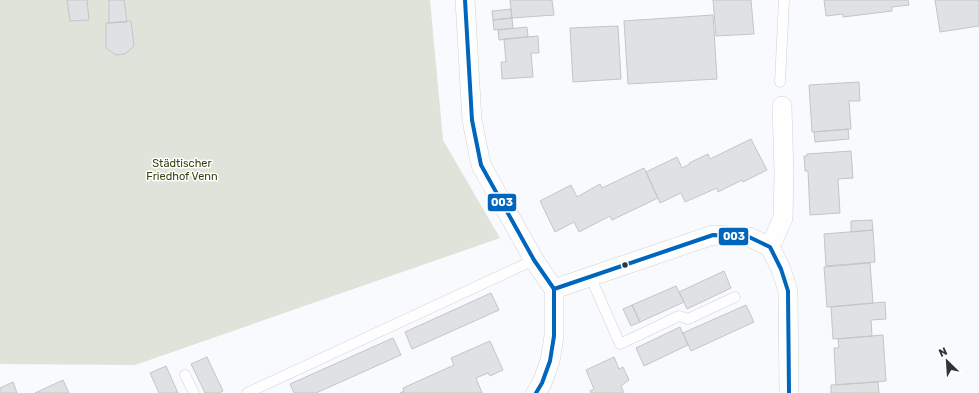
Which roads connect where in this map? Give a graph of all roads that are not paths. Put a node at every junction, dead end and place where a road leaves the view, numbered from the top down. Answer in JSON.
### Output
{"nodes":[{"id":1,"x":465,"y":0,"type":"edge"},
{"id":2,"x":784,"y":0,"type":"edge"},
{"id":3,"x":780,"y":82,"type":"dead end"},
{"id":4,"x":782,"y":106,"type":"dead end"},
{"id":5,"x":770,"y":247,"type":"junction"},
{"id":6,"x":534,"y":260,"type":"junction"},
{"id":7,"x":590,"y":276,"type":"junction"},
{"id":8,"x":554,"y":288,"type":"junction"},
{"id":9,"x":735,"y":297,"type":"dead end"},
{"id":10,"x":186,"y":375,"type":"dead end"},
{"id":11,"x":194,"y":393,"type":"edge"},
{"id":12,"x":247,"y":393,"type":"edge"},
{"id":13,"x":536,"y":393,"type":"edge"},
{"id":14,"x":789,"y":393,"type":"edge"}],
"edges":[{"from":1,"to":6,"type":"street"},
{"from":2,"to":3,"type":"lane"},
{"from":4,"to":5,"type":"street"},
{"from":5,"to":7,"type":"street"},
{"from":5,"to":14,"type":"street"},
{"from":6,"to":8,"type":"street"},
{"from":6,"to":12,"type":"lane"},
{"from":7,"to":8,"type":"street"},
{"from":7,"to":9,"type":"lane"},
{"from":8,"to":13,"type":"street"},
{"from":10,"to":11,"type":"lane"}]}
